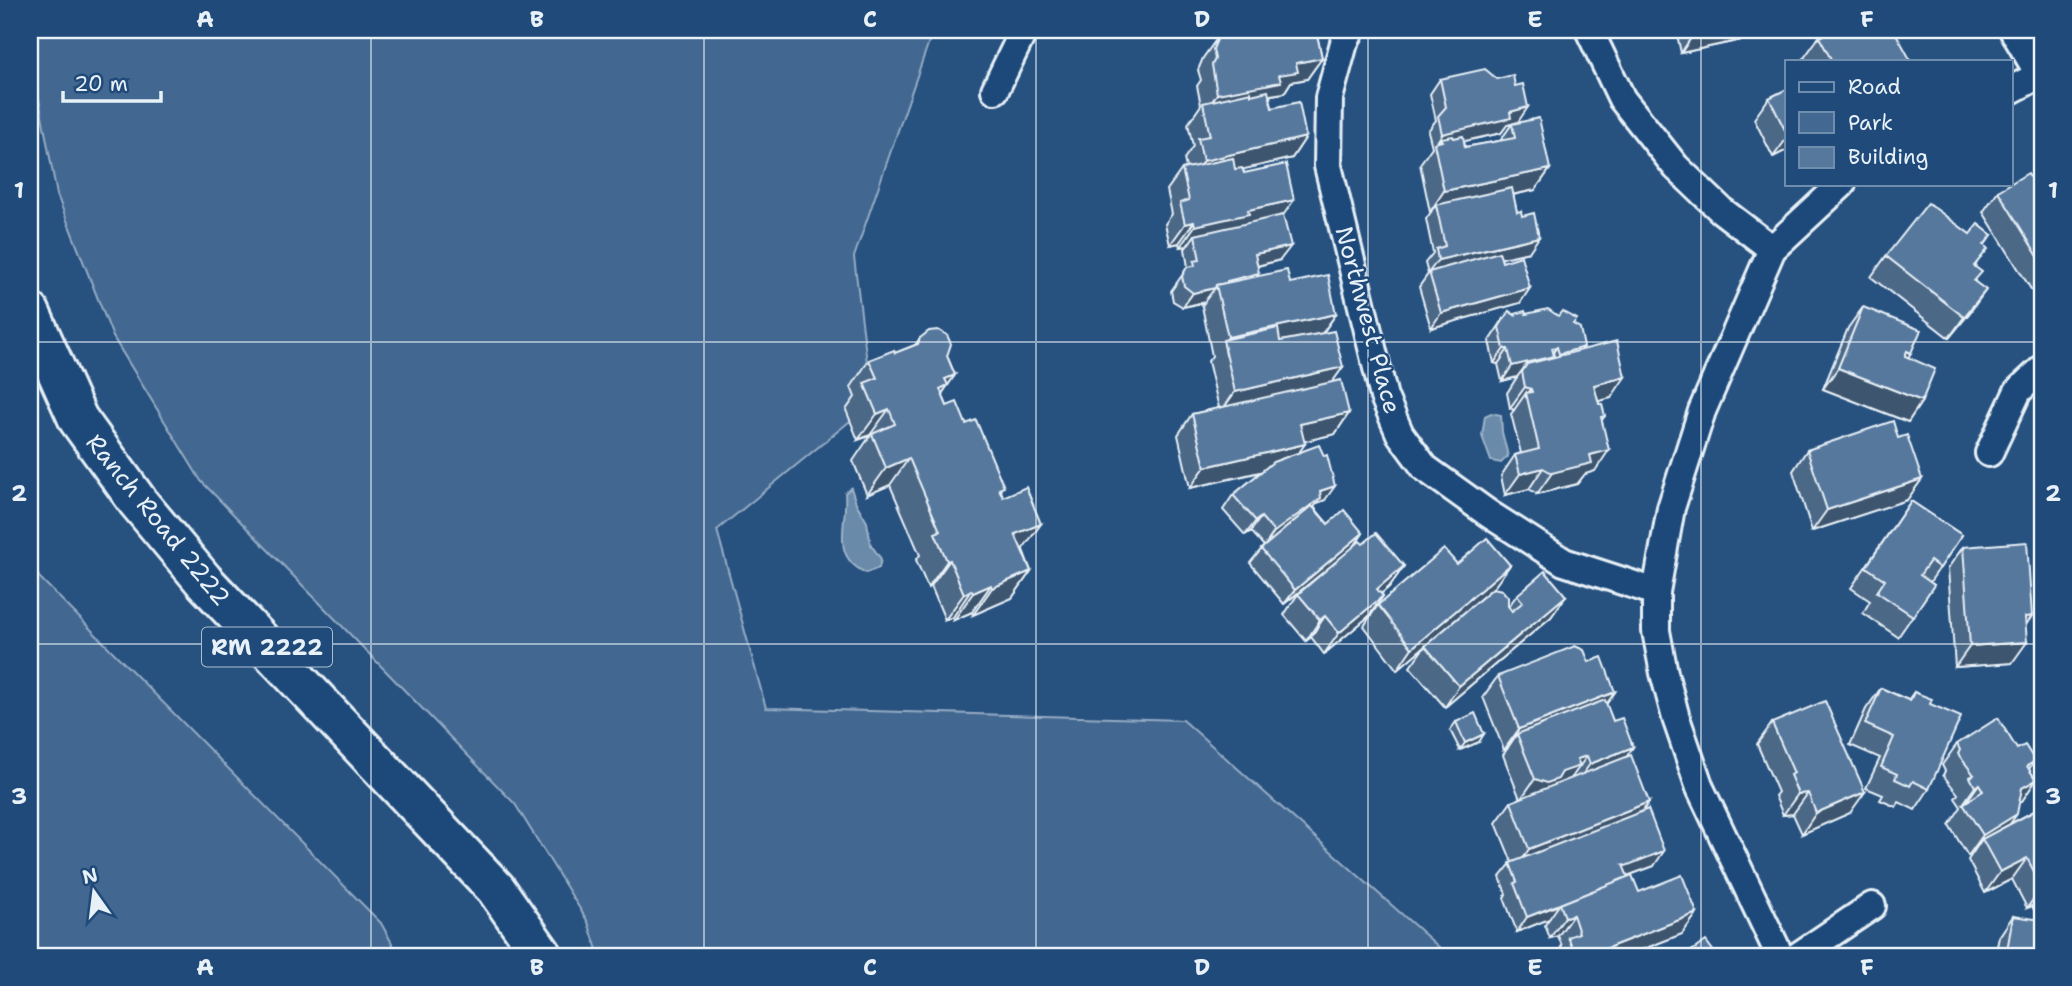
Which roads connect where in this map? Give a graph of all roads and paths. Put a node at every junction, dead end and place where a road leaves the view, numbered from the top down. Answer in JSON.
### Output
{"nodes":[{"id":1,"x":1024,"y":30,"type":"edge"},
{"id":2,"x":1352,"y":30,"type":"edge"},
{"id":3,"x":1589,"y":30,"type":"edge"},
{"id":4,"x":2012,"y":30,"type":"edge"},
{"id":5,"x":2041,"y":77,"type":"edge"},
{"id":6,"x":995,"y":90,"type":"dead end"},
{"id":7,"x":2012,"y":90,"type":"edge"},
{"id":8,"x":1840,"y":186,"type":"edge"},
{"id":9,"x":1772,"y":249,"type":"junction"},
{"id":10,"x":30,"y":312,"type":"edge"},
{"id":11,"x":2042,"y":369,"type":"edge"},
{"id":12,"x":1989,"y":453,"type":"dead end"},
{"id":13,"x":1656,"y":592,"type":"junction"},
{"id":14,"x":1872,"y":906,"type":"dead end"},
{"id":15,"x":543,"y":956,"type":"edge"},
{"id":16,"x":1780,"y":956,"type":"edge"},
{"id":17,"x":1798,"y":956,"type":"edge"}],
"edges":[{"from":1,"to":6,"type":"street"},
{"from":2,"to":13,"type":"street","name":"Northwest Place"},
{"from":3,"to":9,"type":"street"},
{"from":4,"to":5,"type":"street"},
{"from":5,"to":7,"type":"street"},
{"from":8,"to":9,"type":"street"},
{"from":9,"to":13,"type":"street"},
{"from":10,"to":15,"type":"main road","name":"Ranch Road 2222","number":"RM 2222"},
{"from":11,"to":12,"type":"street"},
{"from":13,"to":16,"type":"street"},
{"from":14,"to":17,"type":"street"}]}
